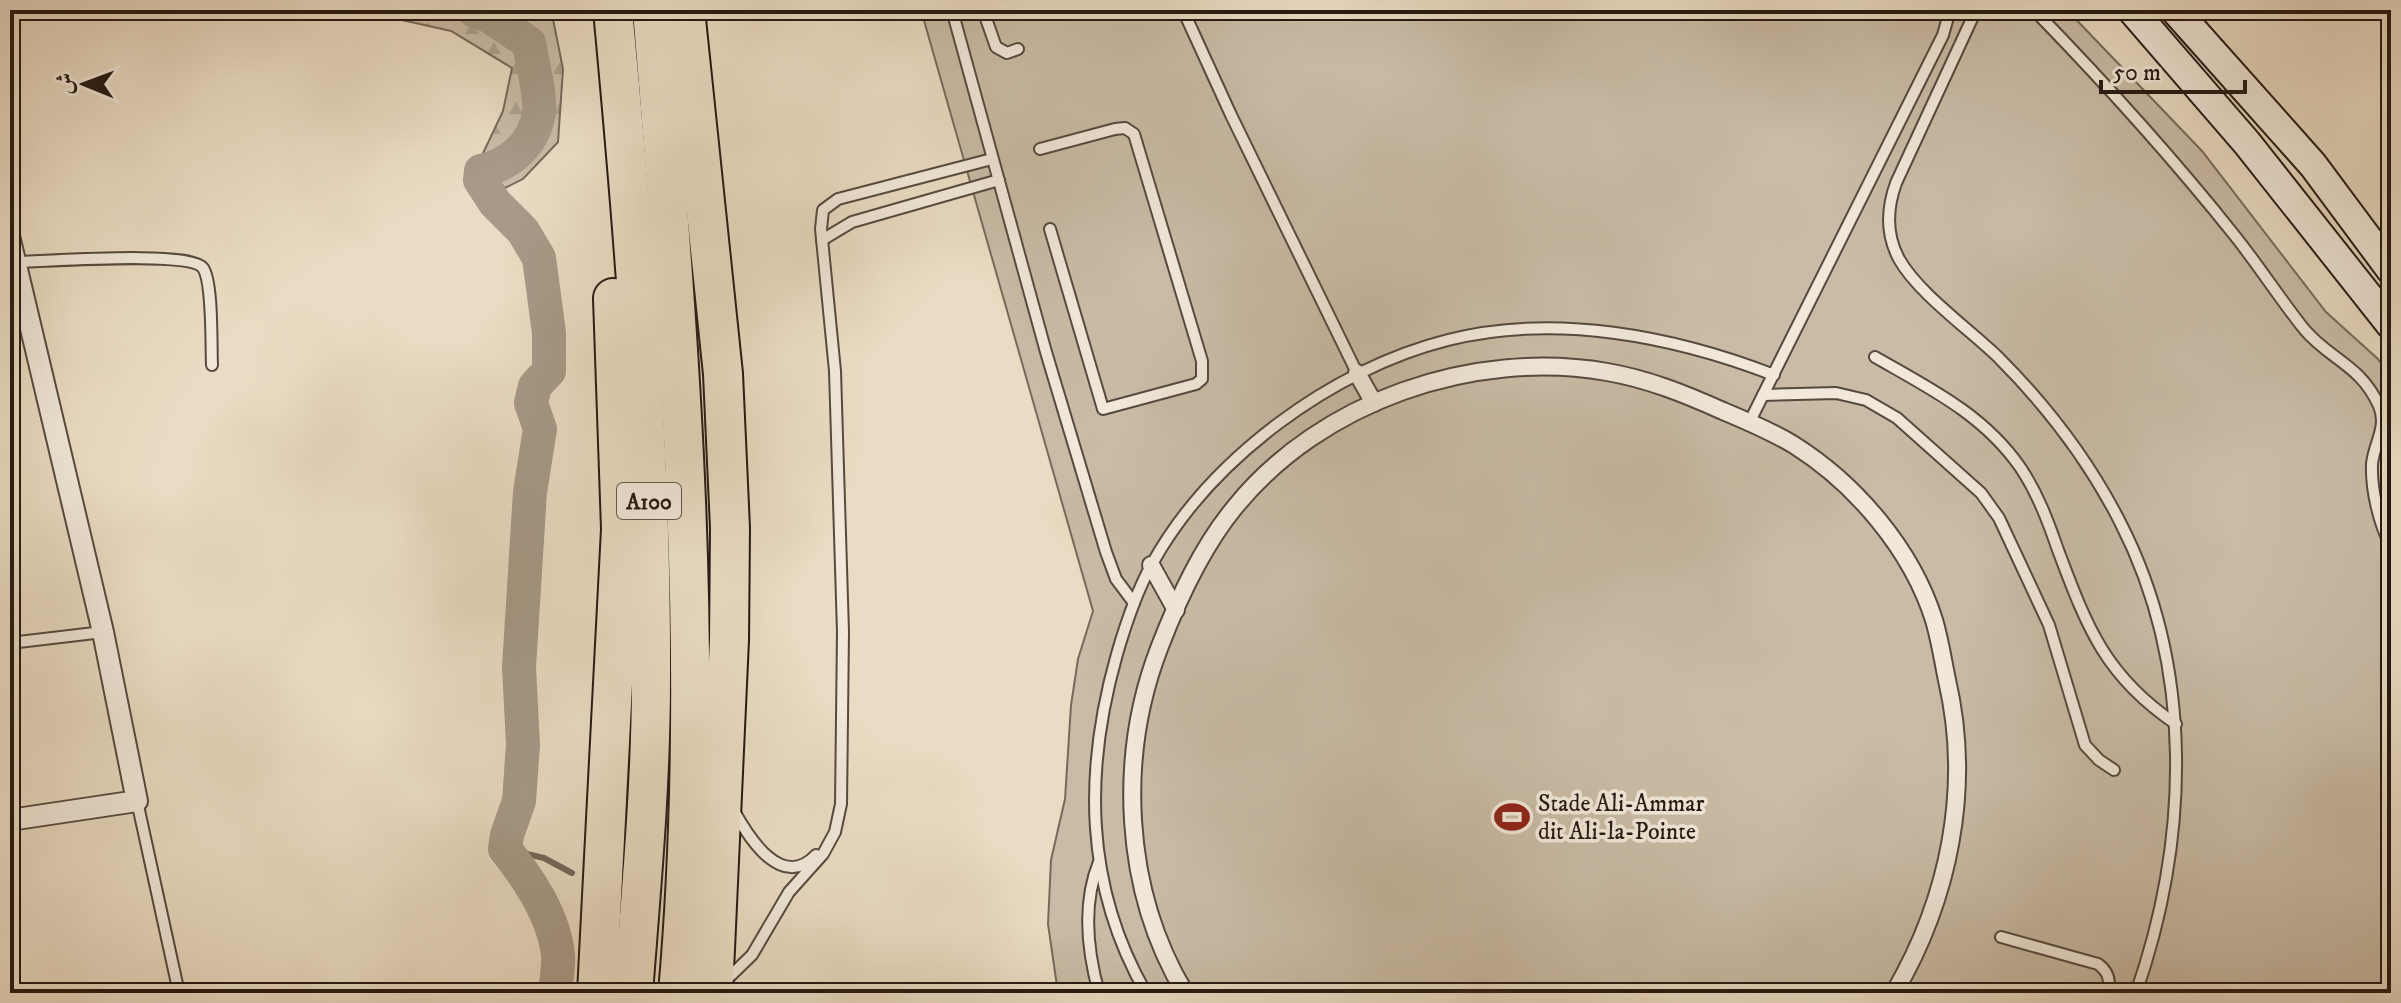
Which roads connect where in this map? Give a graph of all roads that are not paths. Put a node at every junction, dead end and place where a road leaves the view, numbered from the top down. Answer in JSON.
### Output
{"nodes":[{"id":1,"x":652,"y":10,"type":"edge"},
{"id":2,"x":685,"y":10,"type":"edge"},
{"id":3,"x":952,"y":10,"type":"edge"},
{"id":4,"x":983,"y":10,"type":"edge"},
{"id":5,"x":1183,"y":10,"type":"edge"},
{"id":6,"x":1950,"y":10,"type":"edge"},
{"id":7,"x":1976,"y":10,"type":"edge"},
{"id":8,"x":2034,"y":10,"type":"edge"},
{"id":9,"x":2132,"y":10,"type":"edge"},
{"id":10,"x":2175,"y":10,"type":"edge"},
{"id":11,"x":613,"y":11,"type":"edge"},
{"id":12,"x":1018,"y":49,"type":"dead end"},
{"id":13,"x":1040,"y":149,"type":"dead end"},
{"id":14,"x":992,"y":159,"type":"junction"},
{"id":15,"x":999,"y":180,"type":"junction"},
{"id":16,"x":1050,"y":229,"type":"dead end"},
{"id":17,"x":10,"y":240,"type":"edge"},
{"id":18,"x":822,"y":240,"type":"junction"},
{"id":19,"x":14,"y":262,"type":"junction"},
{"id":20,"x":2391,"y":270,"type":"edge"},
{"id":21,"x":2391,"y":325,"type":"edge"},
{"id":22,"x":1875,"y":357,"type":"dead end"},
{"id":23,"x":212,"y":365,"type":"dead end"},
{"id":24,"x":1357,"y":373,"type":"junction"},
{"id":25,"x":1774,"y":375,"type":"junction"},
{"id":26,"x":1763,"y":395,"type":"junction"},
{"id":27,"x":1374,"y":403,"type":"junction"},
{"id":28,"x":1750,"y":421,"type":"junction"},
{"id":29,"x":2391,"y":546,"type":"edge"},
{"id":30,"x":1151,"y":565,"type":"junction"},
{"id":31,"x":1134,"y":603,"type":"junction"},
{"id":32,"x":1176,"y":610,"type":"junction"},
{"id":33,"x":103,"y":632,"type":"junction"},
{"id":34,"x":10,"y":643,"type":"edge"},
{"id":35,"x":2176,"y":724,"type":"junction"},
{"id":36,"x":2114,"y":770,"type":"dead end"},
{"id":37,"x":722,"y":789,"type":"junction"},
{"id":38,"x":137,"y":801,"type":"junction"},
{"id":39,"x":10,"y":820,"type":"edge"},
{"id":40,"x":835,"y":832,"type":"junction"},
{"id":41,"x":1099,"y":862,"type":"junction"},
{"id":42,"x":2001,"y":937,"type":"dead end"},
{"id":43,"x":704,"y":992,"type":"edge"},
{"id":44,"x":179,"y":993,"type":"edge"},
{"id":45,"x":597,"y":993,"type":"edge"},
{"id":46,"x":633,"y":993,"type":"edge"},
{"id":47,"x":1099,"y":993,"type":"edge"},
{"id":48,"x":1146,"y":993,"type":"edge"},
{"id":49,"x":1185,"y":993,"type":"edge"},
{"id":50,"x":1894,"y":993,"type":"edge"},
{"id":51,"x":2107,"y":993,"type":"edge"},
{"id":52,"x":2136,"y":993,"type":"edge"}],
"edges":[{"from":1,"to":43,"type":"highway","number":"A100"},
{"from":2,"to":37,"type":"highway"},
{"from":3,"to":14,"type":"lane"},
{"from":4,"to":12,"type":"lane"},
{"from":5,"to":24,"type":"lane"},
{"from":6,"to":25,"type":"lane"},
{"from":7,"to":35,"type":"lane"},
{"from":8,"to":29,"type":"lane"},
{"from":9,"to":21,"type":"main road"},
{"from":10,"to":20,"type":"main road"},
{"from":11,"to":45,"type":"highway"},
{"from":11,"to":46,"type":"highway","number":"A100"},
{"from":13,"to":16,"type":"lane"},
{"from":14,"to":15,"type":"lane"},
{"from":14,"to":18,"type":"lane"},
{"from":15,"to":18,"type":"lane"},
{"from":15,"to":31,"type":"lane"},
{"from":17,"to":19,"type":"street"},
{"from":18,"to":40,"type":"lane"},
{"from":19,"to":23,"type":"lane"},
{"from":19,"to":33,"type":"street"},
{"from":22,"to":35,"type":"lane"},
{"from":24,"to":25,"type":"lane"},
{"from":24,"to":27,"type":"street"},
{"from":24,"to":30,"type":"lane"},
{"from":25,"to":26,"type":"lane"},
{"from":26,"to":28,"type":"lane"},
{"from":26,"to":36,"type":"lane"},
{"from":27,"to":28,"type":"street"},
{"from":27,"to":32,"type":"street"},
{"from":28,"to":50,"type":"street"},
{"from":30,"to":31,"type":"lane"},
{"from":30,"to":32,"type":"street"},
{"from":31,"to":41,"type":"lane"},
{"from":32,"to":49,"type":"street"},
{"from":33,"to":34,"type":"lane"},
{"from":33,"to":38,"type":"street"},
{"from":35,"to":52,"type":"lane"},
{"from":37,"to":40,"type":"lane"},
{"from":37,"to":43,"type":"highway"},
{"from":38,"to":39,"type":"street"},
{"from":38,"to":44,"type":"lane"},
{"from":40,"to":43,"type":"lane"},
{"from":41,"to":47,"type":"lane"},
{"from":41,"to":48,"type":"lane"},
{"from":42,"to":51,"type":"lane"}]}
